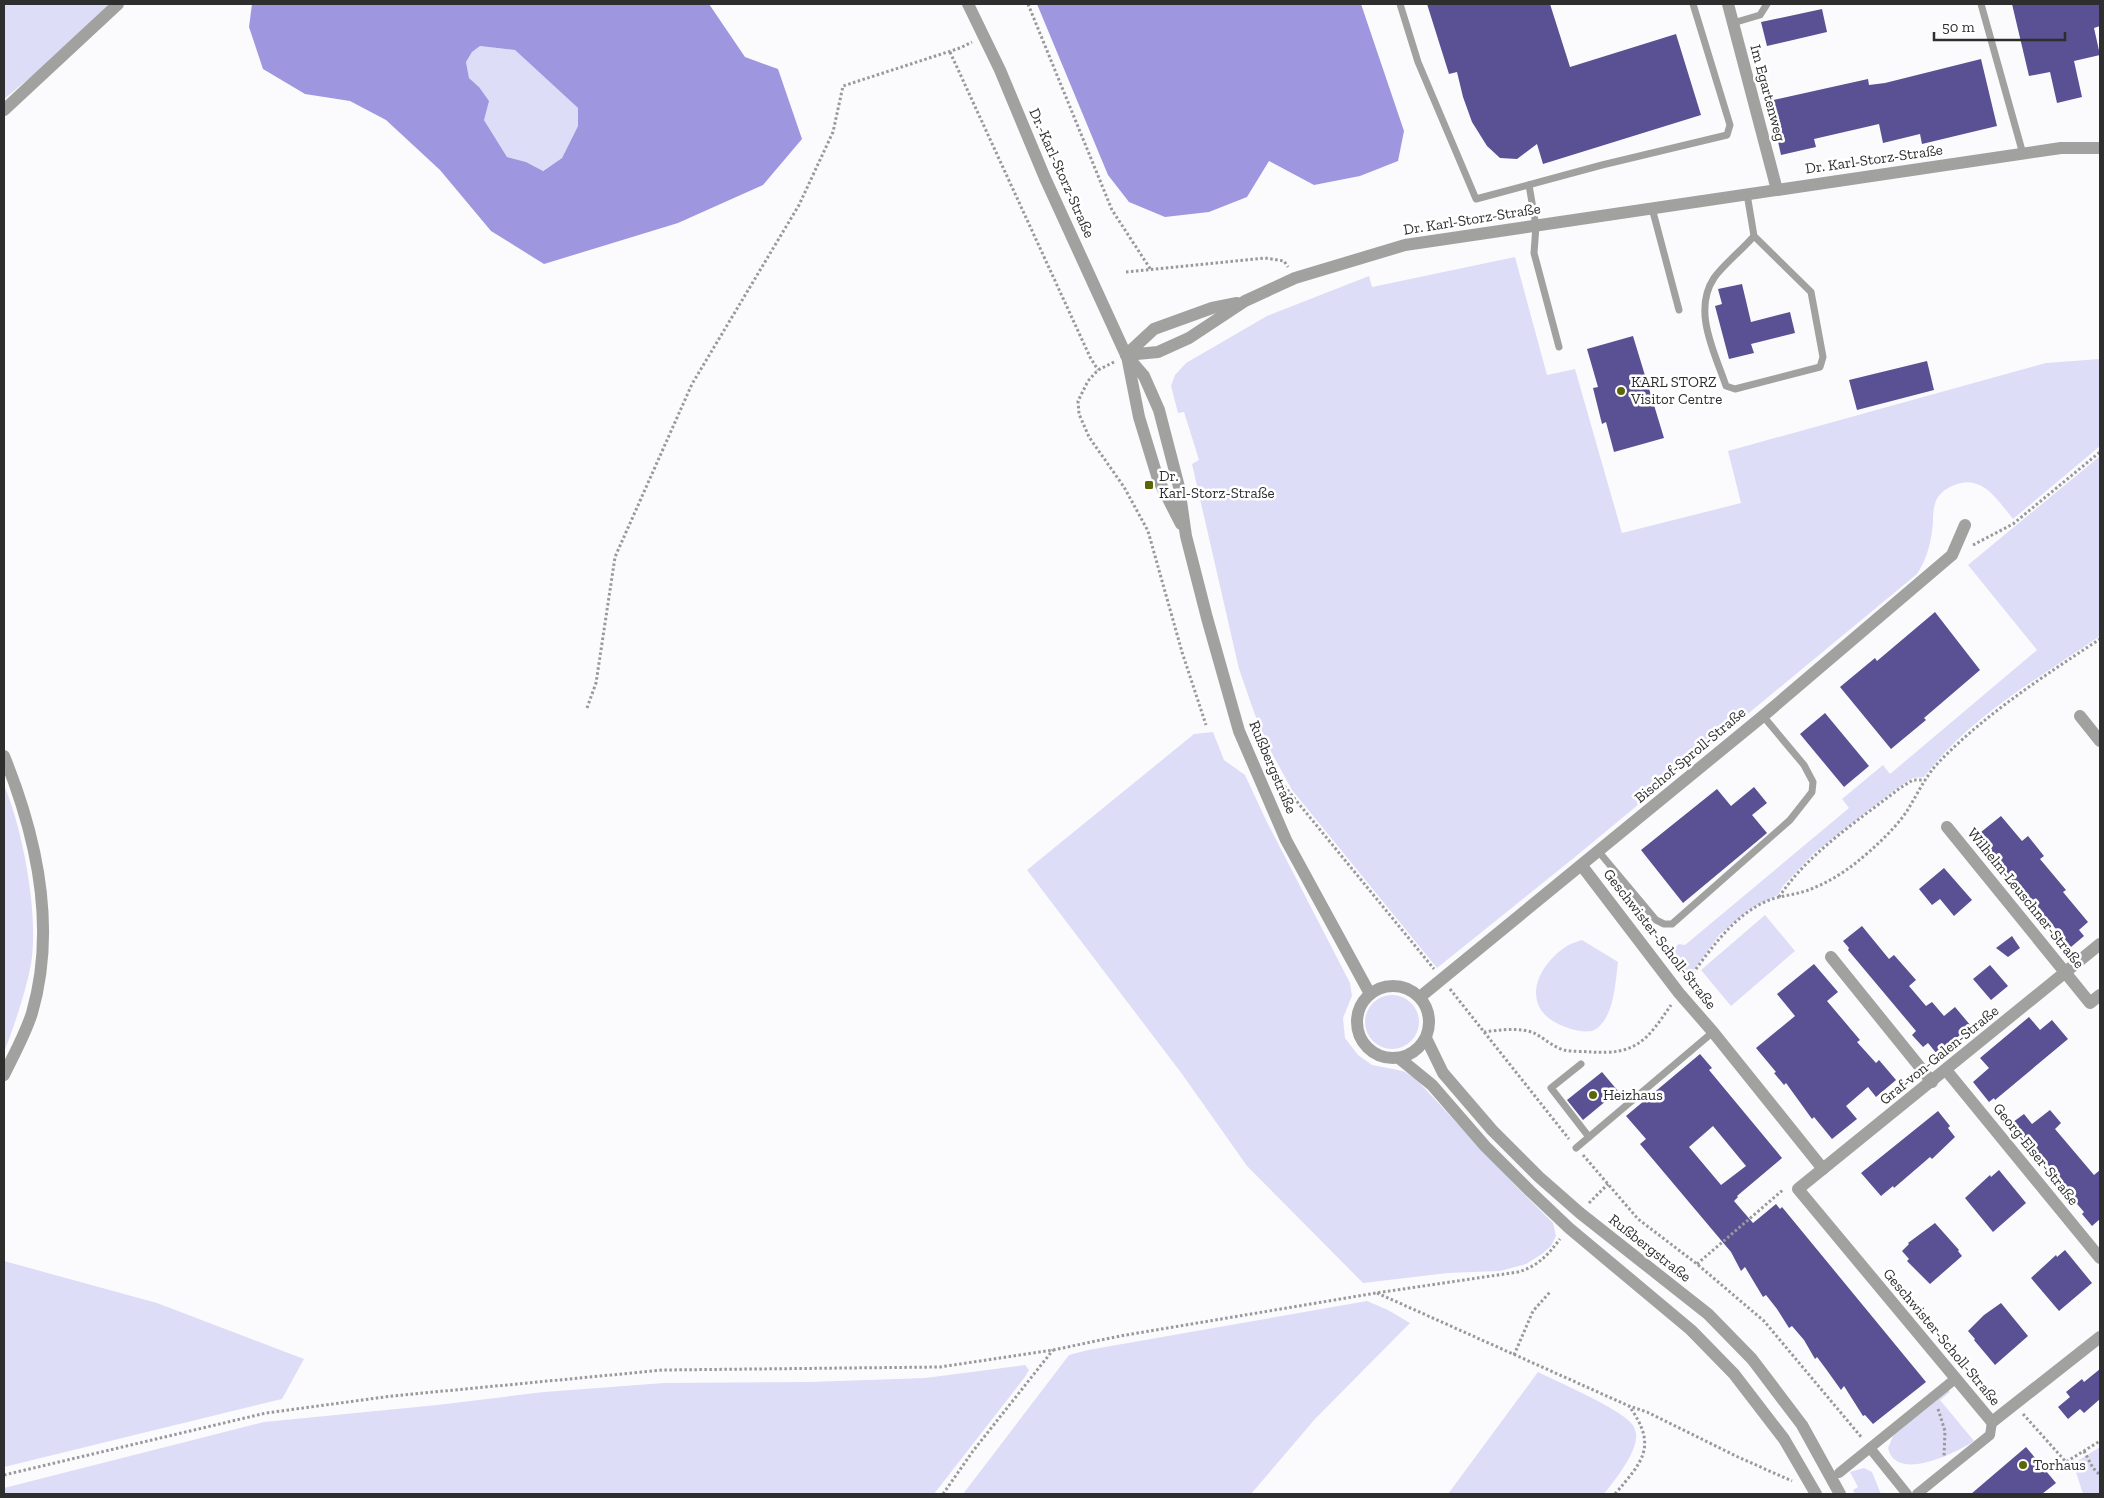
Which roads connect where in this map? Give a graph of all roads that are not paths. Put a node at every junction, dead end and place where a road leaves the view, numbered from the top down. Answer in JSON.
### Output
{"nodes":[{"id":1,"x":118,"y":4,"type":"edge"},
{"id":2,"x":968,"y":4,"type":"edge"},
{"id":3,"x":1400,"y":4,"type":"edge"},
{"id":4,"x":1693,"y":4,"type":"edge"},
{"id":5,"x":1728,"y":4,"type":"edge"},
{"id":6,"x":1767,"y":4,"type":"edge"},
{"id":7,"x":1980,"y":4,"type":"edge"},
{"id":8,"x":1733,"y":24,"type":"junction"},
{"id":9,"x":4,"y":110,"type":"edge"},
{"id":10,"x":2100,"y":148,"type":"edge"},
{"id":11,"x":2023,"y":154,"type":"junction"},
{"id":12,"x":1529,"y":185,"type":"junction"},
{"id":13,"x":1777,"y":190,"type":"junction"},
{"id":14,"x":1747,"y":194,"type":"junction"},
{"id":15,"x":1652,"y":208,"type":"junction"},
{"id":16,"x":1536,"y":226,"type":"junction"},
{"id":17,"x":1754,"y":236,"type":"junction"},
{"id":18,"x":1245,"y":301,"type":"junction"},
{"id":19,"x":1678,"y":310,"type":"dead end"},
{"id":20,"x":1559,"y":347,"type":"dead end"},
{"id":21,"x":1126,"y":355,"type":"junction"},
{"id":22,"x":1966,"y":525,"type":"dead end"},
{"id":23,"x":1186,"y":536,"type":"junction"},
{"id":24,"x":1763,"y":716,"type":"junction"},
{"id":25,"x":2080,"y":716,"type":"dead end"},
{"id":26,"x":2100,"y":741,"type":"edge"},
{"id":27,"x":4,"y":756,"type":"edge"},
{"id":28,"x":1947,"y":827,"type":"dead end"},
{"id":29,"x":1599,"y":852,"type":"junction"},
{"id":30,"x":1582,"y":866,"type":"junction"},
{"id":31,"x":2100,"y":944,"type":"edge"},
{"id":32,"x":1831,"y":957,"type":"dead end"},
{"id":33,"x":2065,"y":973,"type":"junction"},
{"id":34,"x":1370,"y":994,"type":"junction"},
{"id":35,"x":2100,"y":995,"type":"edge"},
{"id":36,"x":1420,"y":997,"type":"junction"},
{"id":37,"x":1713,"y":1032,"type":"junction"},
{"id":38,"x":1426,"y":1038,"type":"junction"},
{"id":39,"x":1399,"y":1058,"type":"junction"},
{"id":40,"x":1581,"y":1064,"type":"dead end"},
{"id":41,"x":1946,"y":1070,"type":"junction"},
{"id":42,"x":4,"y":1075,"type":"edge"},
{"id":43,"x":1932,"y":1082,"type":"junction"},
{"id":44,"x":1589,"y":1137,"type":"junction"},
{"id":45,"x":1576,"y":1148,"type":"road end"},
{"id":46,"x":1823,"y":1169,"type":"junction"},
{"id":47,"x":1798,"y":1189,"type":"joint"},
{"id":48,"x":2100,"y":1258,"type":"edge"},
{"id":49,"x":2100,"y":1337,"type":"edge"},
{"id":50,"x":1955,"y":1379,"type":"junction"},
{"id":51,"x":1992,"y":1422,"type":"junction"},
{"id":52,"x":1870,"y":1448,"type":"junction"},
{"id":53,"x":1839,"y":1473,"type":"dead end"},
{"id":54,"x":1816,"y":1494,"type":"edge"},
{"id":55,"x":1840,"y":1494,"type":"edge"},
{"id":56,"x":1907,"y":1494,"type":"edge"},
{"id":57,"x":1917,"y":1494,"type":"edge"}],
"edges":[{"from":1,"to":9,"type":"street"},
{"from":2,"to":21,"type":"street","name":"Dr.-Karl-Storz-Straße"},
{"from":3,"to":12,"type":"lane"},
{"from":4,"to":12,"type":"lane"},
{"from":5,"to":8,"type":"street","name":"Im Egartenweg"},
{"from":6,"to":8,"type":"lane"},
{"from":7,"to":11,"type":"lane"},
{"from":8,"to":13,"type":"street","name":"Im Egartenweg"},
{"from":10,"to":11,"type":"street","name":"Dr. Karl-Storz-Straße"},
{"from":11,"to":13,"type":"street","name":"Dr. Karl-Storz-Straße"},
{"from":12,"to":16,"type":"lane"},
{"from":13,"to":14,"type":"street","name":"Dr. Karl-Storz-Straße"},
{"from":14,"to":15,"type":"street","name":"Dr. Karl-Storz-Straße"},
{"from":14,"to":17,"type":"lane"},
{"from":15,"to":16,"type":"street","name":"Dr. Karl-Storz-Straße"},
{"from":15,"to":19,"type":"lane"},
{"from":16,"to":18,"type":"street","name":"Dr. Karl-Storz-Straße"},
{"from":16,"to":20,"type":"lane"},
{"from":17,"to":17,"type":"lane"},
{"from":18,"to":21,"type":"street","name":"Dr. Karl-Storz-Straße"},
{"from":18,"to":21,"type":"street","name":"Dr. Karl-Storz-Straße"},
{"from":21,"to":23,"type":"street","name":"Rußbergstraße"},
{"from":21,"to":23,"type":"street","name":"Rußbergstraße"},
{"from":22,"to":24,"type":"street","name":"Bischof-Sproll-Straße"},
{"from":23,"to":34,"type":"street","name":"Rußbergstraße"},
{"from":24,"to":29,"type":"street","name":"Bischof-Sproll-Straße"},
{"from":24,"to":29,"type":"lane"},
{"from":25,"to":26,"type":"street"},
{"from":27,"to":42,"type":"street"},
{"from":28,"to":33,"type":"street","name":"Wilhelm-Leuschner-Straße"},
{"from":29,"to":30,"type":"street","name":"Bischof-Sproll-Straße"},
{"from":30,"to":36,"type":"street","name":"Bischof-Sproll-Straße"},
{"from":30,"to":37,"type":"street","name":"Geschwister-Scholl-Straße"},
{"from":31,"to":33,"type":"street","name":"Graf-von-Galen-Straße"},
{"from":32,"to":43,"type":"street"},
{"from":33,"to":35,"type":"street","name":"Wilhelm-Leuschner-Straße"},
{"from":33,"to":41,"type":"street","name":"Graf-von-Galen-Straße"},
{"from":34,"to":36,"type":"street"},
{"from":34,"to":39,"type":"street"},
{"from":36,"to":38,"type":"street"},
{"from":37,"to":44,"type":"lane","name":"Geschwister-Scholl-Straße"},
{"from":37,"to":46,"type":"street","name":"Geschwister-Scholl-Straße"},
{"from":38,"to":39,"type":"street"},
{"from":38,"to":55,"type":"street","name":"Rußbergstraße"},
{"from":39,"to":54,"type":"street"},
{"from":40,"to":44,"type":"lane"},
{"from":41,"to":43,"type":"street","name":"Graf-von-Galen-Straße"},
{"from":41,"to":48,"type":"street","name":"Georg-Elser-Straße"},
{"from":43,"to":46,"type":"street","name":"Graf-von-Galen-Straße"},
{"from":44,"to":45,"type":"lane","name":"Geschwister-Scholl-Straße"},
{"from":46,"to":47,"type":"street","name":"Graf-von-Galen-Straße"},
{"from":47,"to":50,"type":"street","name":"Geschwister-Scholl-Straße"},
{"from":49,"to":51,"type":"street","name":"Geschwister-Scholl-Straße"},
{"from":50,"to":51,"type":"street","name":"Geschwister-Scholl-Straße"},
{"from":50,"to":52,"type":"street"},
{"from":51,"to":57,"type":"street"},
{"from":52,"to":53,"type":"street"},
{"from":52,"to":56,"type":"street"}]}
